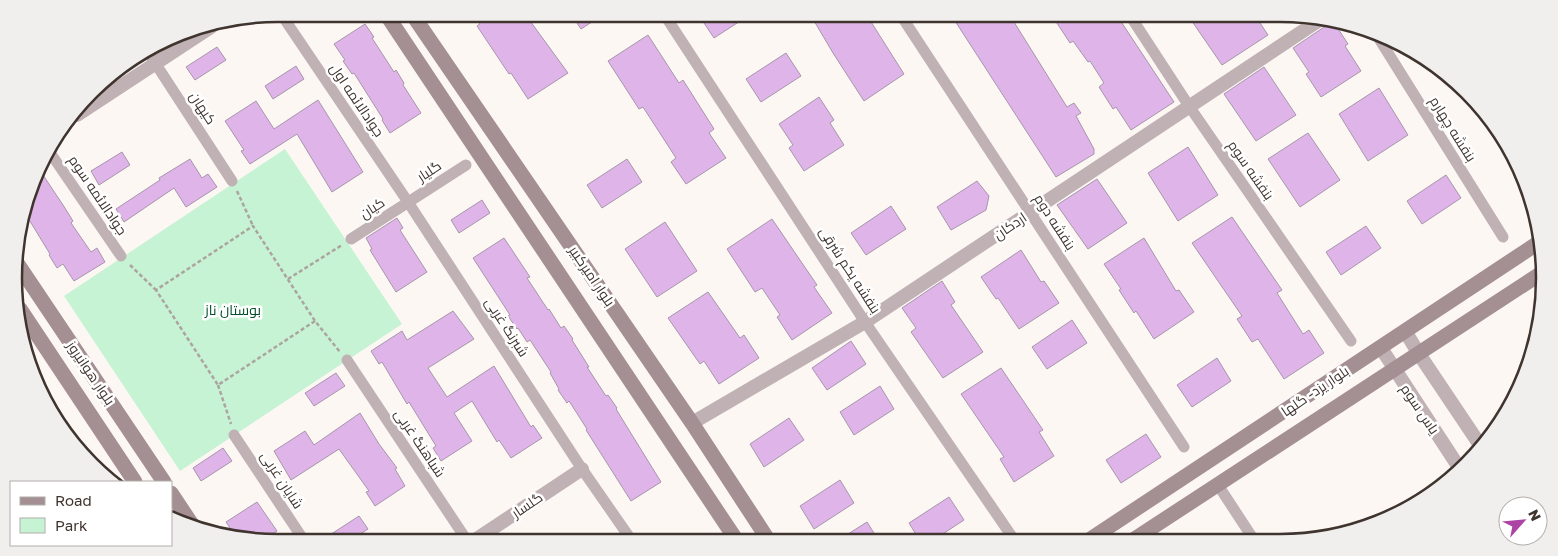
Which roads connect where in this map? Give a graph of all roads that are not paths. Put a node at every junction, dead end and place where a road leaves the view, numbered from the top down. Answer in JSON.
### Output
{"nodes":[{"id":1,"x":286,"y":22,"type":"edge"},
{"id":2,"x":391,"y":22,"type":"edge"},
{"id":3,"x":417,"y":22,"type":"edge"},
{"id":4,"x":669,"y":22,"type":"edge"},
{"id":5,"x":905,"y":22,"type":"edge"},
{"id":6,"x":1135,"y":22,"type":"edge"},
{"id":7,"x":1312,"y":25,"type":"edge"},
{"id":8,"x":187,"y":39,"type":"edge"},
{"id":9,"x":1382,"y":44,"type":"edge"},
{"id":10,"x":151,"y":58,"type":"edge"},
{"id":11,"x":91,"y":104,"type":"edge"},
{"id":12,"x":1189,"y":106,"type":"junction"},
{"id":13,"x":53,"y":157,"type":"edge"},
{"id":14,"x":466,"y":165,"type":"dead end"},
{"id":15,"x":232,"y":181,"type":"road end"},
{"id":16,"x":408,"y":202,"type":"junction"},
{"id":17,"x":1030,"y":212,"type":"junction"},
{"id":18,"x":1503,"y":237,"type":"dead end"},
{"id":19,"x":352,"y":238,"type":"road end"},
{"id":20,"x":1533,"y":247,"type":"edge"},
{"id":21,"x":121,"y":256,"type":"road end"},
{"id":22,"x":22,"y":271,"type":"edge"},
{"id":23,"x":1536,"y":277,"type":"edge"},
{"id":24,"x":26,"y":318,"type":"edge"},
{"id":25,"x":865,"y":322,"type":"junction"},
{"id":26,"x":1405,"y":331,"type":"junction"},
{"id":27,"x":1351,"y":341,"type":"dead end"},
{"id":28,"x":1381,"y":348,"type":"junction"},
{"id":29,"x":1419,"y":354,"type":"junction"},
{"id":30,"x":347,"y":360,"type":"road end"},
{"id":31,"x":1394,"y":370,"type":"junction"},
{"id":32,"x":692,"y":423,"type":"junction"},
{"id":33,"x":234,"y":435,"type":"road end"},
{"id":34,"x":1477,"y":441,"type":"edge"},
{"id":35,"x":1184,"y":447,"type":"dead end"},
{"id":36,"x":1456,"y":463,"type":"edge"},
{"id":37,"x":582,"y":469,"type":"junction"},
{"id":38,"x":134,"y":481,"type":"edge"},
{"id":39,"x":163,"y":481,"type":"edge"},
{"id":40,"x":1218,"y":485,"type":"junction"},
{"id":41,"x":172,"y":494,"type":"edge"},
{"id":42,"x":187,"y":516,"type":"edge"},
{"id":43,"x":300,"y":534,"type":"edge"},
{"id":44,"x":465,"y":534,"type":"edge"},
{"id":45,"x":482,"y":534,"type":"edge"},
{"id":46,"x":627,"y":534,"type":"edge"},
{"id":47,"x":732,"y":534,"type":"edge"},
{"id":48,"x":764,"y":534,"type":"edge"},
{"id":49,"x":1010,"y":534,"type":"edge"},
{"id":50,"x":1098,"y":534,"type":"edge"},
{"id":51,"x":1142,"y":534,"type":"edge"},
{"id":52,"x":1250,"y":534,"type":"edge"}],
"edges":[{"from":1,"to":16,"type":"street","name":"جوادالائمه اول"},
{"from":2,"to":47,"type":"main road","name":"بلوار امیرکبیر"},
{"from":3,"to":32,"type":"main road","name":"بلوار امیرکبیر"},
{"from":4,"to":25,"type":"street","name":"بنفشه یکم شرقی"},
{"from":5,"to":17,"type":"street","name":"بنفشه دوم"},
{"from":6,"to":12,"type":"street","name":"بنفشه سوم"},
{"from":7,"to":12,"type":"street","name":"اردکان"},
{"from":8,"to":10,"type":"street"},
{"from":9,"to":18,"type":"street","name":"بنفشه چهارم"},
{"from":10,"to":11,"type":"street"},
{"from":10,"to":15,"type":"street","name":"کیهان"},
{"from":12,"to":17,"type":"street","name":"اردکان"},
{"from":12,"to":27,"type":"street","name":"بنفشه سوم"},
{"from":13,"to":21,"type":"street","name":"جوادالائمه سوم"},
{"from":14,"to":16,"type":"street","name":"گلیار"},
{"from":16,"to":19,"type":"street","name":"کیان"},
{"from":16,"to":37,"type":"street","name":"شبرنگ غربی"},
{"from":17,"to":25,"type":"street","name":"اردکان"},
{"from":17,"to":35,"type":"street","name":"بنفشه دوم"},
{"from":20,"to":26,"type":"main road","name":"بلوار یزد- گلها"},
{"from":22,"to":39,"type":"main road","name":"بلوار هوانیروز"},
{"from":23,"to":29,"type":"main road"},
{"from":24,"to":38,"type":"main road","name":"بلوار هوانیروز"},
{"from":25,"to":32,"type":"street","name":"اردکان"},
{"from":25,"to":49,"type":"street","name":"بنفشه یکم شرقی"},
{"from":26,"to":28,"type":"main road","name":"بلوار یزد- گلها"},
{"from":26,"to":29,"type":"street"},
{"from":28,"to":31,"type":"street","name":"یاس سوم"},
{"from":28,"to":50,"type":"main road","name":"بلوار یزد- گلها"},
{"from":29,"to":31,"type":"main road","name":"بلوار یزد- گلها"},
{"from":29,"to":34,"type":"street"},
{"from":30,"to":44,"type":"street","name":"شباهنگ غربی"},
{"from":31,"to":36,"type":"street","name":"یاس سوم"},
{"from":31,"to":40,"type":"main road","name":"بلوار یزد- گلها"},
{"from":32,"to":48,"type":"main road","name":"بلوار امیرکبیر"},
{"from":33,"to":43,"type":"street","name":"شایان غربی"},
{"from":37,"to":45,"type":"street","name":"گلسار"},
{"from":37,"to":46,"type":"street","name":"شبرنگ غربی"},
{"from":40,"to":51,"type":"main road","name":"بلوار یزد- گلها"},
{"from":40,"to":52,"type":"street"},
{"from":41,"to":42,"type":"main road"}]}
